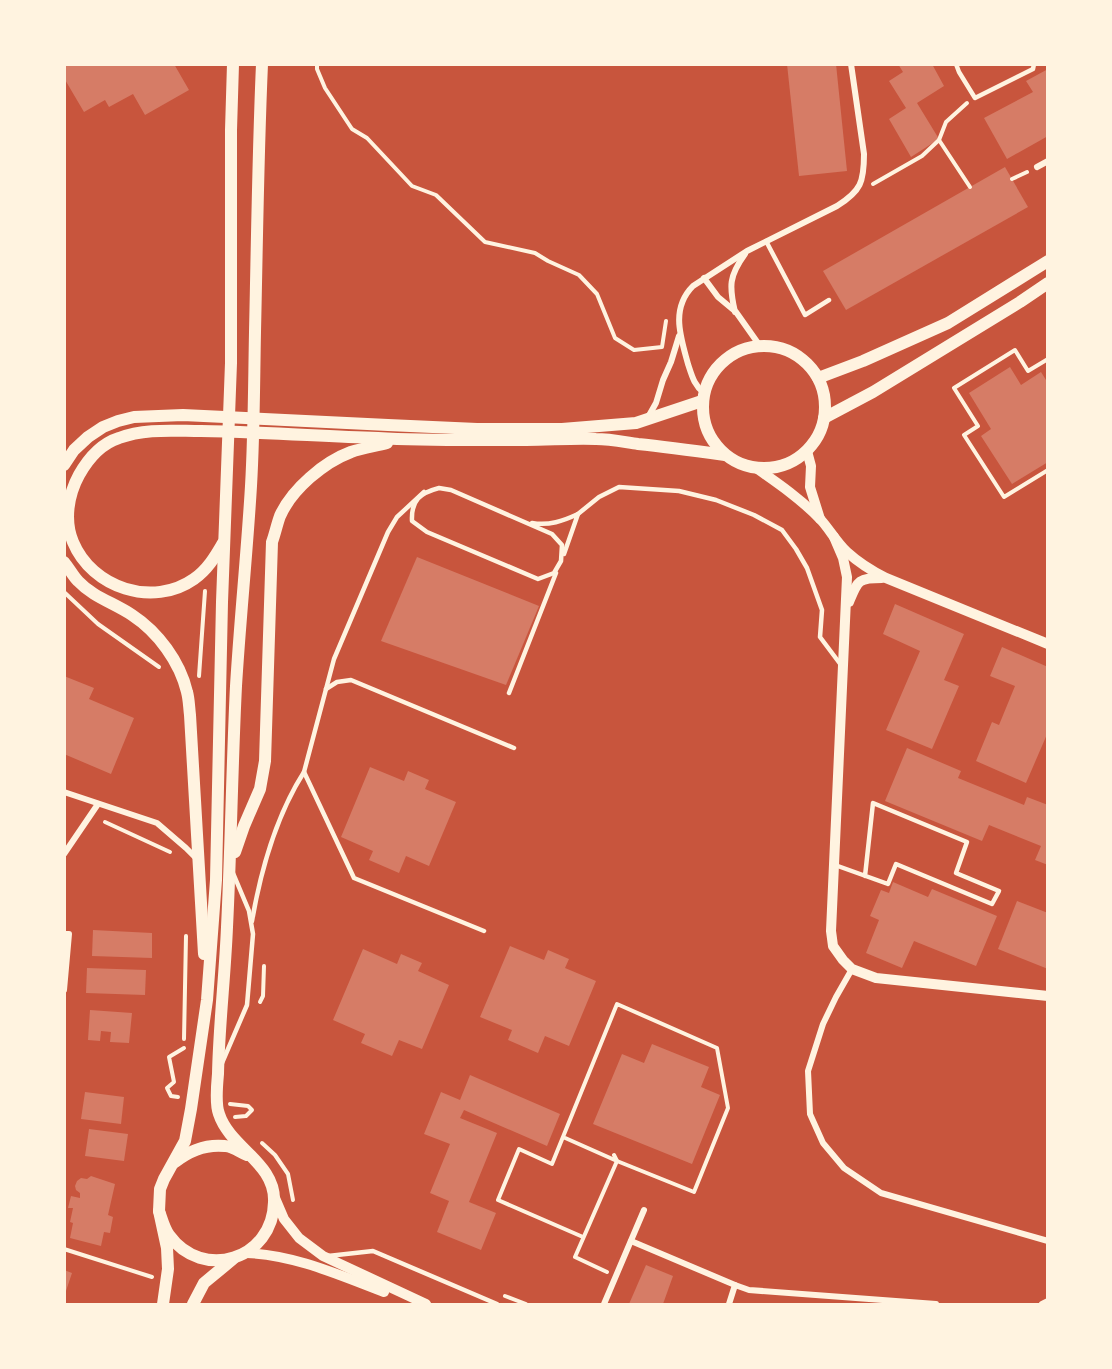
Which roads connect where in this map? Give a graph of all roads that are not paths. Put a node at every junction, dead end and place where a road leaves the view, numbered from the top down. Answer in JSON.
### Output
{"nodes":[{"id":1,"x":233,"y":64,"type":"edge"},
{"id":2,"x":262,"y":64,"type":"edge"},
{"id":3,"x":851,"y":64,"type":"edge"},
{"id":4,"x":956,"y":64,"type":"edge"},
{"id":5,"x":1034,"y":64,"type":"edge"},
{"id":6,"x":1047,"y":161,"type":"edge"},
{"id":7,"x":1037,"y":167,"type":"dead end"},
{"id":8,"x":766,"y":241,"type":"junction"},
{"id":9,"x":747,"y":251,"type":"junction"},
{"id":10,"x":1047,"y":261,"type":"edge"},
{"id":11,"x":704,"y":278,"type":"junction"},
{"id":12,"x":1047,"y":283,"type":"edge"},
{"id":13,"x":829,"y":300,"type":"dead end"},
{"id":14,"x":736,"y":312,"type":"junction"},
{"id":15,"x":680,"y":333,"type":"junction"},
{"id":16,"x":760,"y":345,"type":"junction"},
{"id":17,"x":818,"y":378,"type":"junction"},
{"id":18,"x":703,"y":397,"type":"junction"},
{"id":19,"x":824,"y":418,"type":"junction"},
{"id":20,"x":647,"y":419,"type":"junction"},
{"id":21,"x":402,"y":440,"type":"junction"},
{"id":22,"x":807,"y":451,"type":"junction"},
{"id":23,"x":725,"y":455,"type":"junction"},
{"id":24,"x":64,"y":465,"type":"edge"},
{"id":25,"x":756,"y":468,"type":"junction"},
{"id":26,"x":424,"y":492,"type":"junction"},
{"id":27,"x":578,"y":514,"type":"junction"},
{"id":28,"x":820,"y":519,"type":"junction"},
{"id":29,"x":522,"y":521,"type":"junction"},
{"id":30,"x":834,"y":537,"type":"junction"},
{"id":31,"x":223,"y":542,"type":"junction"},
{"id":32,"x":561,"y":561,"type":"junction"},
{"id":33,"x":64,"y":562,"type":"edge"},
{"id":34,"x":886,"y":578,"type":"junction"},
{"id":35,"x":845,"y":612,"type":"junction"},
{"id":36,"x":1047,"y":644,"type":"edge"},
{"id":37,"x":843,"y":667,"type":"junction"},
{"id":38,"x":326,"y":689,"type":"junction"},
{"id":39,"x":509,"y":693,"type":"dead end"},
{"id":40,"x":514,"y":748,"type":"dead end"},
{"id":41,"x":304,"y":772,"type":"junction"},
{"id":42,"x":64,"y":792,"type":"edge"},
{"id":43,"x":98,"y":804,"type":"junction"},
{"id":44,"x":64,"y":854,"type":"edge"},
{"id":45,"x":199,"y":861,"type":"junction"},
{"id":46,"x":834,"y":864,"type":"junction"},
{"id":47,"x":230,"y":867,"type":"junction"},
{"id":48,"x":865,"y":876,"type":"junction"},
{"id":49,"x":252,"y":926,"type":"junction"},
{"id":50,"x":484,"y":931,"type":"dead end"},
{"id":51,"x":64,"y":934,"type":"edge"},
{"id":52,"x":852,"y":969,"type":"junction"},
{"id":53,"x":64,"y":990,"type":"edge"},
{"id":54,"x":1047,"y":996,"type":"edge"},
{"id":55,"x":207,"y":1000,"type":"junction"},
{"id":56,"x":218,"y":1073,"type":"junction"},
{"id":57,"x":254,"y":1158,"type":"junction"},
{"id":58,"x":164,"y":1179,"type":"junction"},
{"id":59,"x":275,"y":1198,"type":"junction"},
{"id":60,"x":644,"y":1210,"type":"dead end"},
{"id":61,"x":159,"y":1211,"type":"junction"},
{"id":62,"x":631,"y":1241,"type":"junction"},
{"id":63,"x":1047,"y":1241,"type":"edge"},
{"id":64,"x":247,"y":1253,"type":"junction"},
{"id":65,"x":323,"y":1256,"type":"junction"},
{"id":66,"x":233,"y":1258,"type":"junction"},
{"id":67,"x":735,"y":1285,"type":"junction"},
{"id":68,"x":1047,"y":1301,"type":"edge"},
{"id":69,"x":163,"y":1305,"type":"edge"},
{"id":70,"x":193,"y":1305,"type":"edge"},
{"id":71,"x":419,"y":1305,"type":"edge"},
{"id":72,"x":426,"y":1305,"type":"edge"},
{"id":73,"x":497,"y":1305,"type":"edge"},
{"id":74,"x":604,"y":1305,"type":"edge"},
{"id":75,"x":729,"y":1305,"type":"edge"},
{"id":76,"x":936,"y":1305,"type":"edge"},
{"id":77,"x":1042,"y":1305,"type":"edge"}],
"edges":[{"from":1,"to":31,"type":"main road"},
{"from":2,"to":47,"type":"main road"},
{"from":3,"to":8,"type":"street"},
{"from":4,"to":5,"type":"lane"},
{"from":6,"to":7,"type":"street"},
{"from":8,"to":9,"type":"street"},
{"from":8,"to":13,"type":"lane"},
{"from":9,"to":11,"type":"street"},
{"from":9,"to":14,"type":"street"},
{"from":10,"to":17,"type":"main road"},
{"from":11,"to":14,"type":"street"},
{"from":11,"to":15,"type":"street"},
{"from":12,"to":19,"type":"main road"},
{"from":14,"to":16,"type":"street"},
{"from":15,"to":18,"type":"street"},
{"from":15,"to":20,"type":"street"},
{"from":16,"to":17,"type":"main road"},
{"from":16,"to":18,"type":"main road"},
{"from":17,"to":19,"type":"main road"},
{"from":18,"to":20,"type":"main road"},
{"from":18,"to":23,"type":"main road"},
{"from":19,"to":22,"type":"main road"},
{"from":20,"to":24,"type":"main road"},
{"from":21,"to":23,"type":"main road"},
{"from":21,"to":31,"type":"main road"},
{"from":21,"to":47,"type":"main road"},
{"from":22,"to":25,"type":"main road"},
{"from":22,"to":28,"type":"street"},
{"from":23,"to":25,"type":"main road"},
{"from":25,"to":28,"type":"street"},
{"from":26,"to":29,"type":"lane"},
{"from":26,"to":32,"type":"lane"},
{"from":26,"to":38,"type":"lane"},
{"from":27,"to":29,"type":"lane"},
{"from":27,"to":32,"type":"lane"},
{"from":27,"to":37,"type":"lane"},
{"from":28,"to":30,"type":"street"},
{"from":29,"to":32,"type":"lane"},
{"from":30,"to":34,"type":"street"},
{"from":30,"to":35,"type":"street"},
{"from":31,"to":55,"type":"main road"},
{"from":32,"to":39,"type":"lane"},
{"from":33,"to":45,"type":"main road"},
{"from":34,"to":35,"type":"street"},
{"from":34,"to":36,"type":"street"},
{"from":35,"to":37,"type":"street"},
{"from":37,"to":46,"type":"street"},
{"from":38,"to":40,"type":"lane"},
{"from":38,"to":41,"type":"lane"},
{"from":41,"to":49,"type":"lane"},
{"from":41,"to":50,"type":"lane"},
{"from":42,"to":43,"type":"street"},
{"from":43,"to":44,"type":"street"},
{"from":43,"to":45,"type":"street"},
{"from":45,"to":55,"type":"main road"},
{"from":46,"to":48,"type":"lane"},
{"from":46,"to":52,"type":"street"},
{"from":47,"to":49,"type":"lane"},
{"from":47,"to":56,"type":"main road"},
{"from":48,"to":48,"type":"lane"},
{"from":49,"to":56,"type":"lane"},
{"from":51,"to":53,"type":"street"},
{"from":52,"to":54,"type":"street"},
{"from":52,"to":63,"type":"street"},
{"from":55,"to":58,"type":"main road"},
{"from":56,"to":57,"type":"main road"},
{"from":57,"to":58,"type":"main road"},
{"from":57,"to":59,"type":"main road"},
{"from":58,"to":61,"type":"main road"},
{"from":59,"to":64,"type":"main road"},
{"from":59,"to":65,"type":"street"},
{"from":60,"to":62,"type":"street"},
{"from":61,"to":66,"type":"main road"},
{"from":61,"to":69,"type":"main road"},
{"from":62,"to":67,"type":"street"},
{"from":62,"to":74,"type":"street"},
{"from":64,"to":66,"type":"main road"},
{"from":64,"to":71,"type":"street"},
{"from":65,"to":72,"type":"street"},
{"from":65,"to":73,"type":"lane"},
{"from":66,"to":70,"type":"main road"},
{"from":67,"to":75,"type":"street"},
{"from":67,"to":76,"type":"street"},
{"from":68,"to":77,"type":"street"}]}
